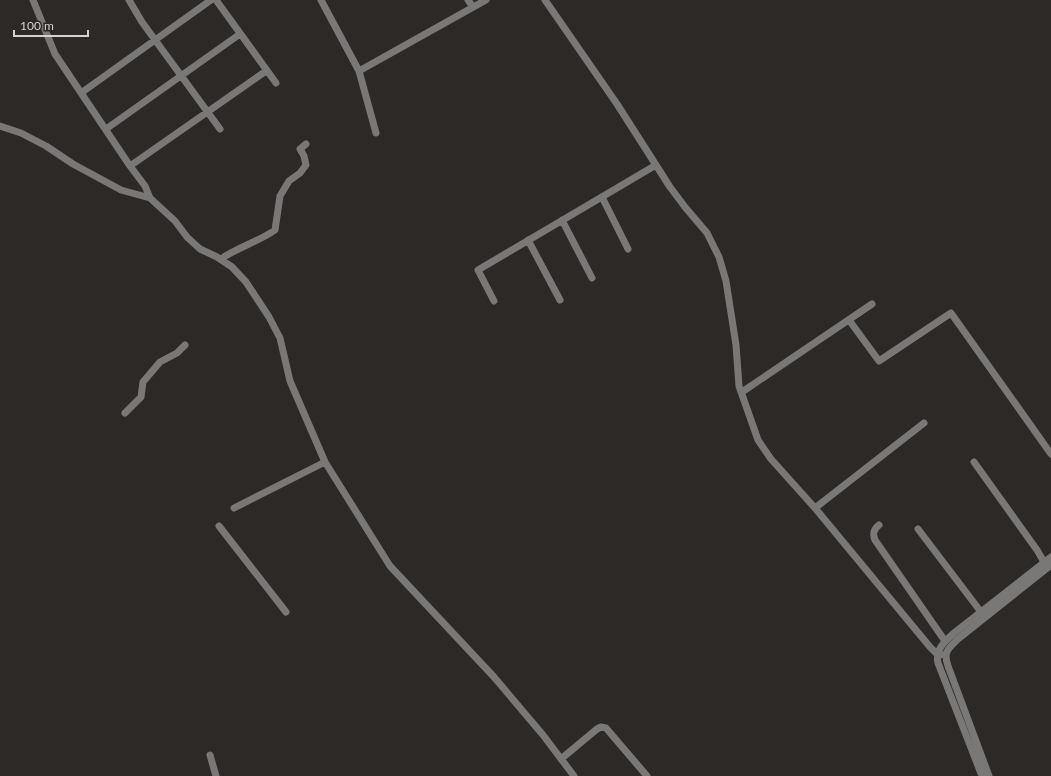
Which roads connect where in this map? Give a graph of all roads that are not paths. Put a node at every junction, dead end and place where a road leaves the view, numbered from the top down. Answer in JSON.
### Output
{"nodes":[{"id":1,"x":33,"y":0,"type":"edge"},
{"id":2,"x":129,"y":0,"type":"edge"},
{"id":3,"x":211,"y":0,"type":"edge"},
{"id":4,"x":216,"y":0,"type":"edge"},
{"id":5,"x":321,"y":0,"type":"edge"},
{"id":6,"x":468,"y":0,"type":"edge"},
{"id":7,"x":486,"y":0,"type":"edge"},
{"id":8,"x":545,"y":0,"type":"edge"},
{"id":9,"x":473,"y":7,"type":"junction"},
{"id":10,"x":240,"y":34,"type":"junction"},
{"id":11,"x":155,"y":40,"type":"junction"},
{"id":12,"x":266,"y":71,"type":"junction"},
{"id":13,"x":359,"y":71,"type":"junction"},
{"id":14,"x":180,"y":76,"type":"junction"},
{"id":15,"x":276,"y":83,"type":"dead end"},
{"id":16,"x":80,"y":94,"type":"junction"},
{"id":17,"x":207,"y":113,"type":"junction"},
{"id":18,"x":0,"y":126,"type":"edge"},
{"id":19,"x":106,"y":129,"type":"junction"},
{"id":20,"x":220,"y":129,"type":"dead end"},
{"id":21,"x":376,"y":133,"type":"dead end"},
{"id":22,"x":306,"y":144,"type":"dead end"},
{"id":23,"x":656,"y":165,"type":"junction"},
{"id":24,"x":130,"y":166,"type":"junction"},
{"id":25,"x":602,"y":197,"type":"junction"},
{"id":26,"x":150,"y":198,"type":"junction"},
{"id":27,"x":562,"y":220,"type":"junction"},
{"id":28,"x":528,"y":240,"type":"junction"},
{"id":29,"x":628,"y":249,"type":"dead end"},
{"id":30,"x":221,"y":259,"type":"junction"},
{"id":31,"x":592,"y":278,"type":"dead end"},
{"id":32,"x":560,"y":300,"type":"dead end"},
{"id":33,"x":494,"y":301,"type":"dead end"},
{"id":34,"x":872,"y":304,"type":"dead end"},
{"id":35,"x":849,"y":320,"type":"junction"},
{"id":36,"x":185,"y":345,"type":"dead end"},
{"id":37,"x":742,"y":392,"type":"junction"},
{"id":38,"x":125,"y":413,"type":"dead end"},
{"id":39,"x":924,"y":423,"type":"dead end"},
{"id":40,"x":1051,"y":454,"type":"edge"},
{"id":41,"x":324,"y":462,"type":"junction"},
{"id":42,"x":974,"y":462,"type":"dead end"},
{"id":43,"x":234,"y":508,"type":"dead end"},
{"id":44,"x":815,"y":508,"type":"junction"},
{"id":45,"x":879,"y":525,"type":"dead end"},
{"id":46,"x":219,"y":526,"type":"dead end"},
{"id":47,"x":918,"y":529,"type":"dead end"},
{"id":48,"x":1051,"y":557,"type":"edge"},
{"id":49,"x":1048,"y":564,"type":"edge"},
{"id":50,"x":286,"y":612,"type":"dead end"},
{"id":51,"x":981,"y":612,"type":"junction"},
{"id":52,"x":945,"y":641,"type":"junction"},
{"id":53,"x":937,"y":654,"type":"junction"},
{"id":54,"x":945,"y":655,"type":"junction"},
{"id":55,"x":210,"y":755,"type":"dead end"},
{"id":56,"x":561,"y":759,"type":"junction"},
{"id":57,"x":216,"y":776,"type":"edge"},
{"id":58,"x":574,"y":776,"type":"edge"},
{"id":59,"x":647,"y":776,"type":"edge"},
{"id":60,"x":982,"y":776,"type":"edge"},
{"id":61,"x":989,"y":776,"type":"edge"}],
"edges":[{"from":1,"to":16,"type":"street"},
{"from":2,"to":11,"type":"street"},
{"from":3,"to":11,"type":"street"},
{"from":4,"to":10,"type":"street"},
{"from":5,"to":13,"type":"street"},
{"from":6,"to":9,"type":"street"},
{"from":7,"to":9,"type":"street"},
{"from":8,"to":23,"type":"street"},
{"from":9,"to":13,"type":"street"},
{"from":10,"to":12,"type":"street"},
{"from":10,"to":14,"type":"street"},
{"from":11,"to":14,"type":"street"},
{"from":11,"to":16,"type":"street"},
{"from":12,"to":15,"type":"street"},
{"from":12,"to":17,"type":"street"},
{"from":13,"to":21,"type":"street"},
{"from":14,"to":17,"type":"street"},
{"from":14,"to":19,"type":"street"},
{"from":16,"to":19,"type":"street"},
{"from":17,"to":20,"type":"street"},
{"from":17,"to":24,"type":"street"},
{"from":18,"to":26,"type":"street"},
{"from":19,"to":24,"type":"street"},
{"from":22,"to":30,"type":"street"},
{"from":23,"to":25,"type":"street"},
{"from":23,"to":37,"type":"street"},
{"from":24,"to":26,"type":"street"},
{"from":25,"to":27,"type":"street"},
{"from":25,"to":29,"type":"street"},
{"from":26,"to":30,"type":"street"},
{"from":27,"to":28,"type":"street"},
{"from":27,"to":31,"type":"street"},
{"from":28,"to":32,"type":"street"},
{"from":28,"to":33,"type":"street"},
{"from":30,"to":41,"type":"street"},
{"from":34,"to":35,"type":"street"},
{"from":35,"to":37,"type":"street"},
{"from":35,"to":40,"type":"street"},
{"from":36,"to":38,"type":"street"},
{"from":37,"to":44,"type":"street"},
{"from":39,"to":44,"type":"street"},
{"from":41,"to":43,"type":"street"},
{"from":41,"to":56,"type":"street"},
{"from":42,"to":49,"type":"street"},
{"from":44,"to":53,"type":"street"},
{"from":45,"to":52,"type":"street"},
{"from":46,"to":50,"type":"street"},
{"from":47,"to":51,"type":"street"},
{"from":48,"to":49,"type":"street"},
{"from":49,"to":51,"type":"street"},
{"from":49,"to":54,"type":"street"},
{"from":51,"to":52,"type":"street"},
{"from":52,"to":53,"type":"street"},
{"from":53,"to":54,"type":"street"},
{"from":53,"to":60,"type":"street"},
{"from":54,"to":61,"type":"street"},
{"from":55,"to":57,"type":"street"},
{"from":56,"to":58,"type":"street"},
{"from":56,"to":59,"type":"street"}]}
